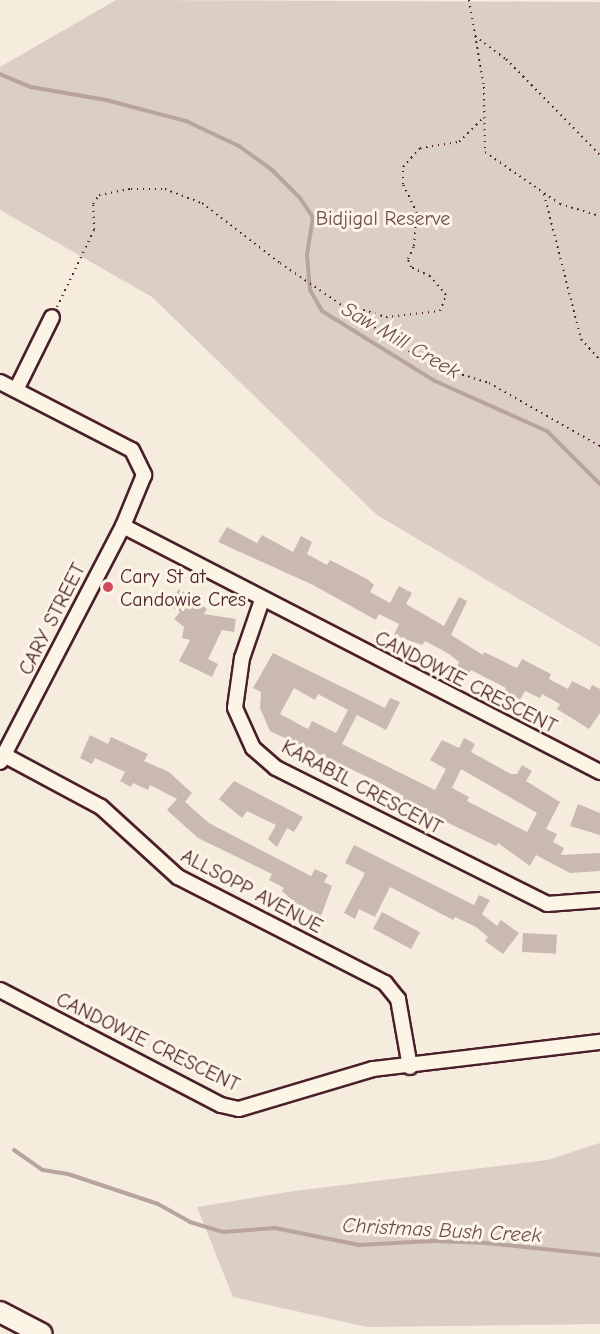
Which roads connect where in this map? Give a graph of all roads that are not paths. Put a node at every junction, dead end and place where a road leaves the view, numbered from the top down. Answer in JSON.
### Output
{"nodes":[{"id":1,"x":52,"y":317,"type":"road end"},
{"id":2,"x":0,"y":382,"type":"edge"},
{"id":3,"x":16,"y":390,"type":"junction"},
{"id":4,"x":123,"y":526,"type":"junction"},
{"id":5,"x":262,"y":600,"type":"junction"},
{"id":6,"x":2,"y":759,"type":"edge"},
{"id":7,"x":600,"y":772,"type":"edge"},
{"id":8,"x":600,"y":900,"type":"edge"},
{"id":9,"x":0,"y":990,"type":"edge"},
{"id":10,"x":600,"y":1042,"type":"edge"},
{"id":11,"x":410,"y":1067,"type":"junction"},
{"id":12,"x":0,"y":1312,"type":"edge"},
{"id":13,"x":42,"y":1334,"type":"edge"}],
"edges":[{"from":1,"to":3,"type":"street"},
{"from":2,"to":3,"type":"street","name":"CARY STREET"},
{"from":3,"to":4,"type":"street","name":"CARY STREET"},
{"from":4,"to":5,"type":"street","name":"CANDOWIE CRESCENT"},
{"from":4,"to":6,"type":"street","name":"CARY STREET"},
{"from":5,"to":7,"type":"street","name":"CANDOWIE CRESCENT"},
{"from":5,"to":8,"type":"street","name":"KARABIL CRESCENT"},
{"from":6,"to":11,"type":"street","name":"ALLSOPP AVENUE"},
{"from":9,"to":11,"type":"street","name":"CANDOWIE CRESCENT"},
{"from":10,"to":11,"type":"street","name":"CANDOWIE CRESCENT"},
{"from":12,"to":13,"type":"street"}]}
